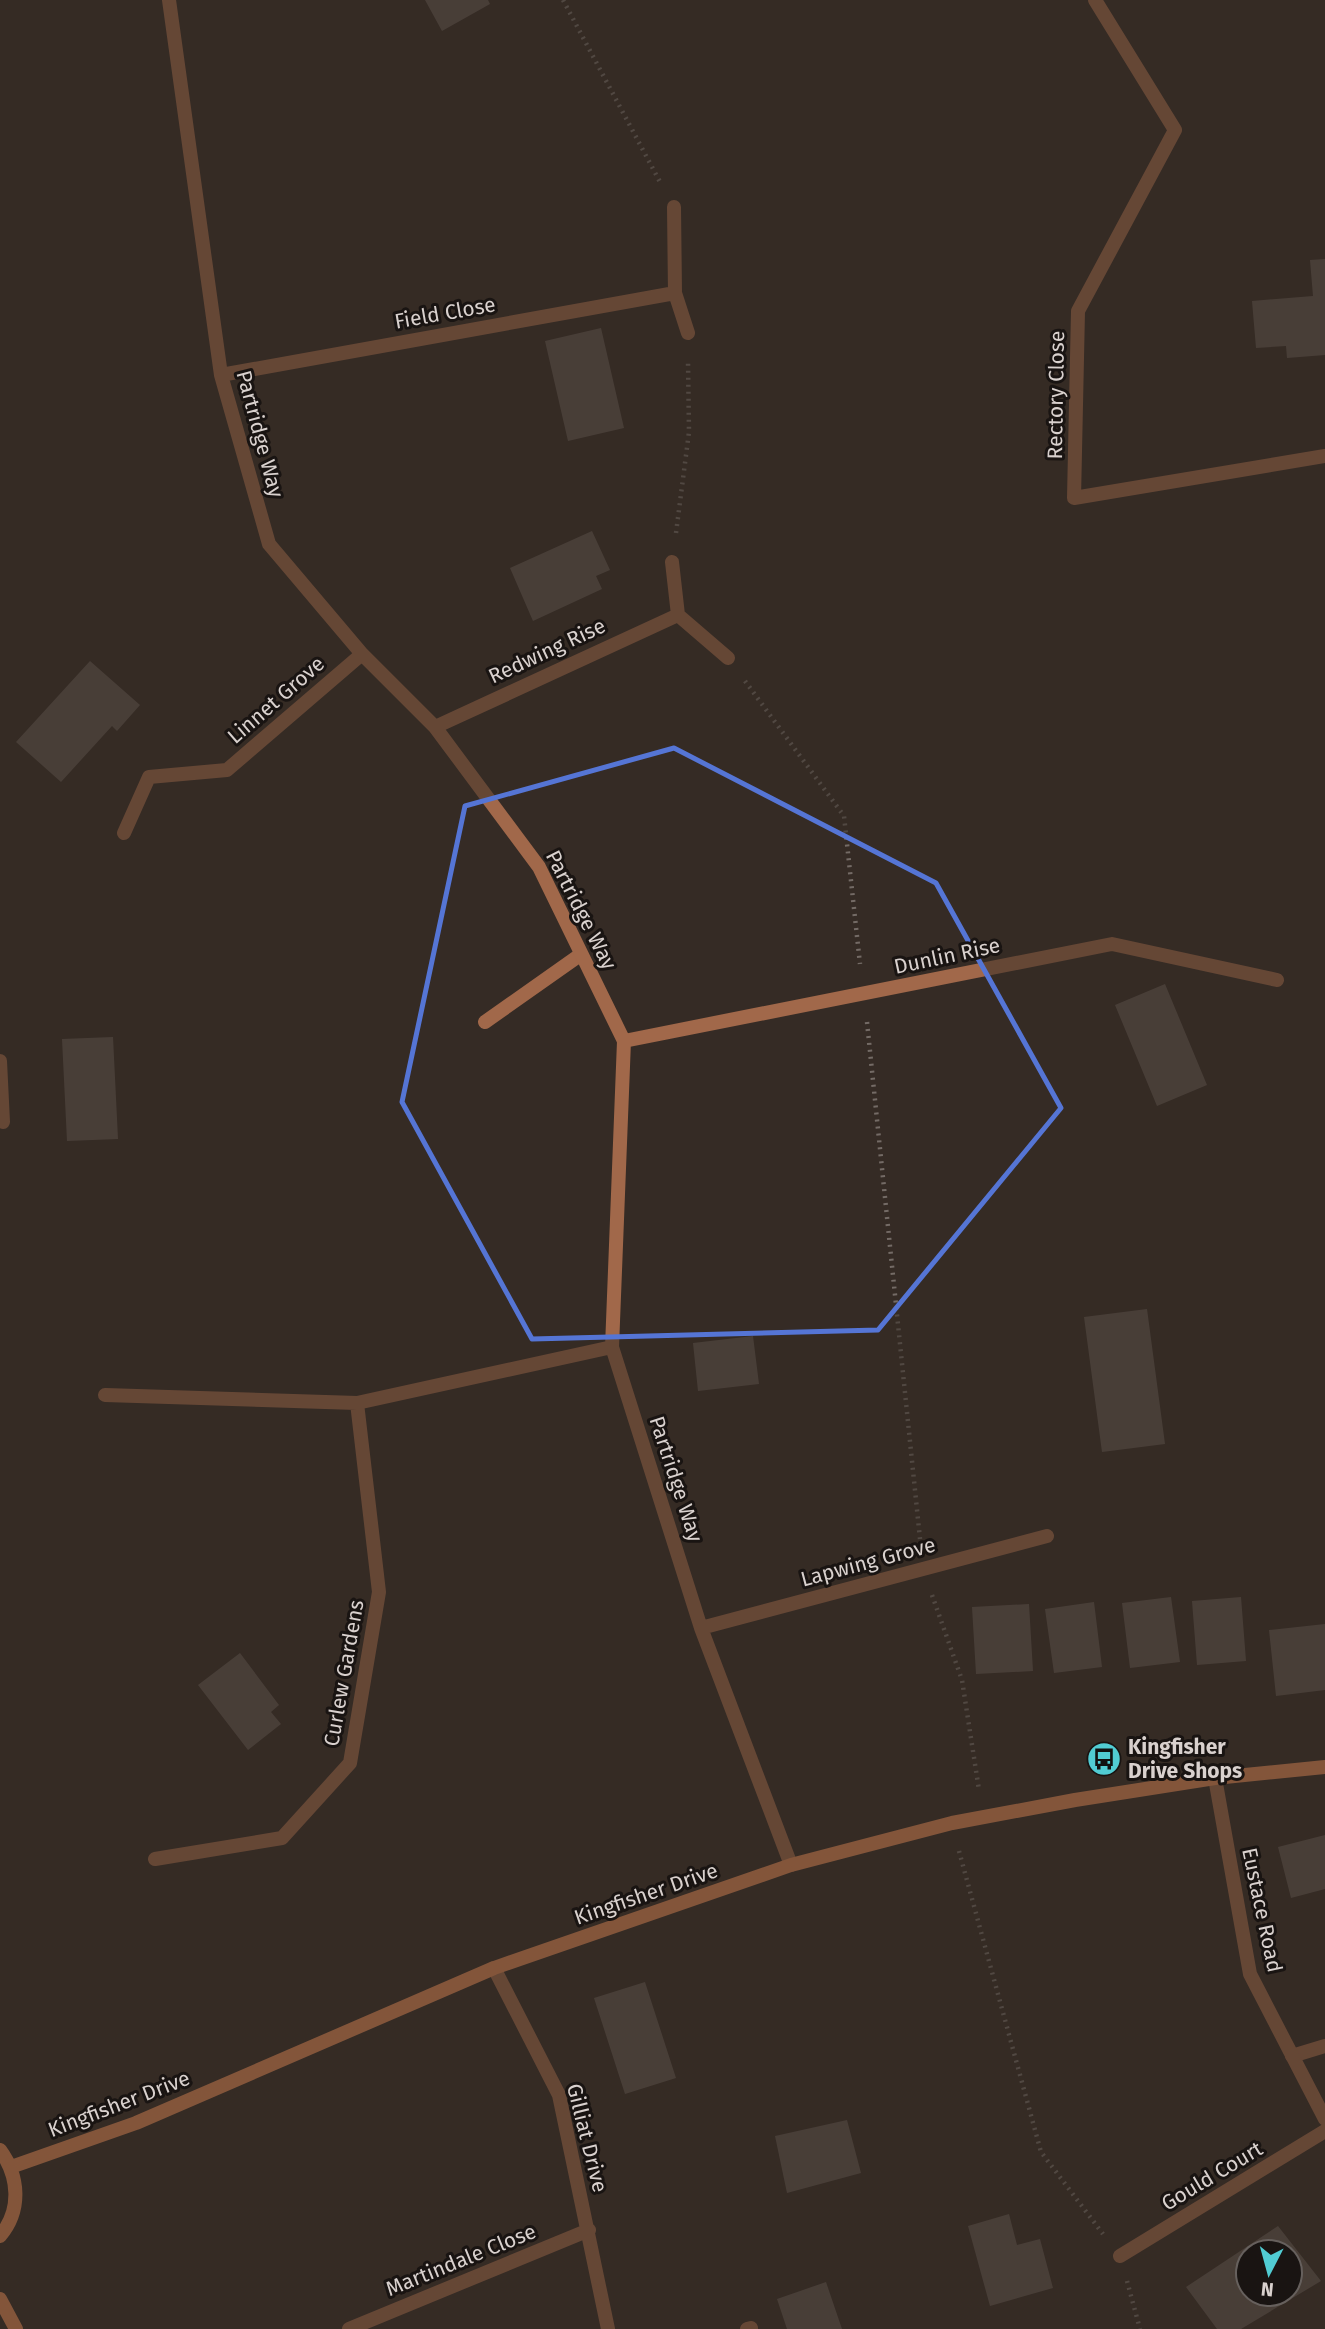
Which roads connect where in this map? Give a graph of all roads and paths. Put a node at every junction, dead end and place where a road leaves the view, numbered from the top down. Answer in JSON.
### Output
{"nodes":[{"id":1,"x":169,"y":0,"type":"edge"},
{"id":2,"x":563,"y":0,"type":"edge"},
{"id":3,"x":1095,"y":0,"type":"edge"},
{"id":4,"x":674,"y":207,"type":"joint"},
{"id":5,"x":676,"y":293,"type":"junction"},
{"id":6,"x":688,"y":333,"type":"joint"},
{"id":7,"x":221,"y":375,"type":"junction"},
{"id":8,"x":1325,"y":456,"type":"edge"},
{"id":9,"x":672,"y":562,"type":"joint"},
{"id":10,"x":678,"y":615,"type":"junction"},
{"id":11,"x":362,"y":654,"type":"junction"},
{"id":12,"x":728,"y":657,"type":"joint"},
{"id":13,"x":435,"y":727,"type":"junction"},
{"id":14,"x":124,"y":832,"type":"dead end"},
{"id":15,"x":580,"y":955,"type":"junction"},
{"id":16,"x":1277,"y":980,"type":"dead end"},
{"id":17,"x":864,"y":995,"type":"junction"},
{"id":18,"x":485,"y":1022,"type":"dead end"},
{"id":19,"x":624,"y":1041,"type":"junction"},
{"id":20,"x":0,"y":1061,"type":"edge"},
{"id":21,"x":3,"y":1122,"type":"dead end"},
{"id":22,"x":612,"y":1347,"type":"junction"},
{"id":23,"x":105,"y":1395,"type":"dead end"},
{"id":24,"x":357,"y":1403,"type":"junction"},
{"id":25,"x":1047,"y":1536,"type":"dead end"},
{"id":26,"x":923,"y":1569,"type":"junction"},
{"id":27,"x":701,"y":1628,"type":"junction"},
{"id":28,"x":1325,"y":1767,"type":"edge"},
{"id":29,"x":1214,"y":1778,"type":"junction"},
{"id":30,"x":983,"y":1818,"type":"junction"},
{"id":31,"x":952,"y":1823,"type":"junction"},
{"id":32,"x":155,"y":1859,"type":"dead end"},
{"id":33,"x":791,"y":1865,"type":"junction"},
{"id":34,"x":494,"y":1968,"type":"junction"},
{"id":35,"x":1325,"y":2046,"type":"edge"},
{"id":36,"x":1292,"y":2056,"type":"junction"},
{"id":37,"x":1325,"y":2119,"type":"edge"},
{"id":38,"x":1325,"y":2131,"type":"edge"},
{"id":39,"x":0,"y":2150,"type":"edge"},
{"id":40,"x":11,"y":2167,"type":"junction"},
{"id":41,"x":589,"y":2230,"type":"junction"},
{"id":42,"x":0,"y":2236,"type":"edge"},
{"id":43,"x":1120,"y":2256,"type":"junction"},
{"id":44,"x":0,"y":2299,"type":"edge"},
{"id":45,"x":16,"y":2329,"type":"edge"},
{"id":46,"x":349,"y":2329,"type":"edge"},
{"id":47,"x":608,"y":2329,"type":"edge"},
{"id":48,"x":1140,"y":2329,"type":"edge"}],
"edges":[{"from":1,"to":7,"type":"street","name":"Partridge Way"},
{"from":2,"to":4,"type":"path"},
{"from":3,"to":8,"type":"street","name":"Rectory Close"},
{"from":4,"to":5,"type":"street"},
{"from":5,"to":6,"type":"street"},
{"from":5,"to":7,"type":"street","name":"Field Close"},
{"from":6,"to":9,"type":"path"},
{"from":7,"to":11,"type":"street","name":"Partridge Way"},
{"from":9,"to":10,"type":"street"},
{"from":10,"to":12,"type":"street"},
{"from":10,"to":13,"type":"street","name":"Redwing Rise"},
{"from":11,"to":13,"type":"street","name":"Partridge Way"},
{"from":11,"to":14,"type":"street","name":"Linnet Grove"},
{"from":12,"to":17,"type":"path"},
{"from":13,"to":15,"type":"street","name":"Partridge Way"},
{"from":15,"to":18,"type":"street"},
{"from":15,"to":19,"type":"street","name":"Partridge Way"},
{"from":16,"to":17,"type":"street","name":"Dunlin Rise"},
{"from":17,"to":19,"type":"street","name":"Dunlin Rise"},
{"from":17,"to":26,"type":"path"},
{"from":19,"to":22,"type":"street","name":"Partridge Way"},
{"from":20,"to":21,"type":"street"},
{"from":22,"to":24,"type":"street"},
{"from":22,"to":27,"type":"street","name":"Partridge Way"},
{"from":23,"to":24,"type":"street"},
{"from":24,"to":32,"type":"street","name":"Curlew Gardens"},
{"from":25,"to":26,"type":"street","name":"Lapwing Grove"},
{"from":26,"to":27,"type":"street","name":"Lapwing Grove"},
{"from":26,"to":30,"type":"path"},
{"from":27,"to":33,"type":"street","name":"Partridge Way"},
{"from":28,"to":29,"type":"street","name":"Kingfisher Drive"},
{"from":29,"to":30,"type":"street","name":"Kingfisher Drive"},
{"from":29,"to":36,"type":"street","name":"Eustace Road"},
{"from":30,"to":31,"type":"street","name":"Kingfisher Drive"},
{"from":31,"to":33,"type":"street","name":"Kingfisher Drive"},
{"from":31,"to":43,"type":"path"},
{"from":33,"to":34,"type":"street","name":"Kingfisher Drive"},
{"from":34,"to":40,"type":"street","name":"Kingfisher Drive"},
{"from":34,"to":41,"type":"street","name":"Gilliat Drive"},
{"from":35,"to":36,"type":"street"},
{"from":36,"to":37,"type":"street","name":"Eustace Road"},
{"from":38,"to":43,"type":"street","name":"Gould Court"},
{"from":39,"to":40,"type":"street"},
{"from":40,"to":42,"type":"street"},
{"from":41,"to":46,"type":"street","name":"Martindale Close"},
{"from":41,"to":47,"type":"street","name":"Gilliat Drive"},
{"from":43,"to":48,"type":"path"},
{"from":44,"to":45,"type":"street"}]}
